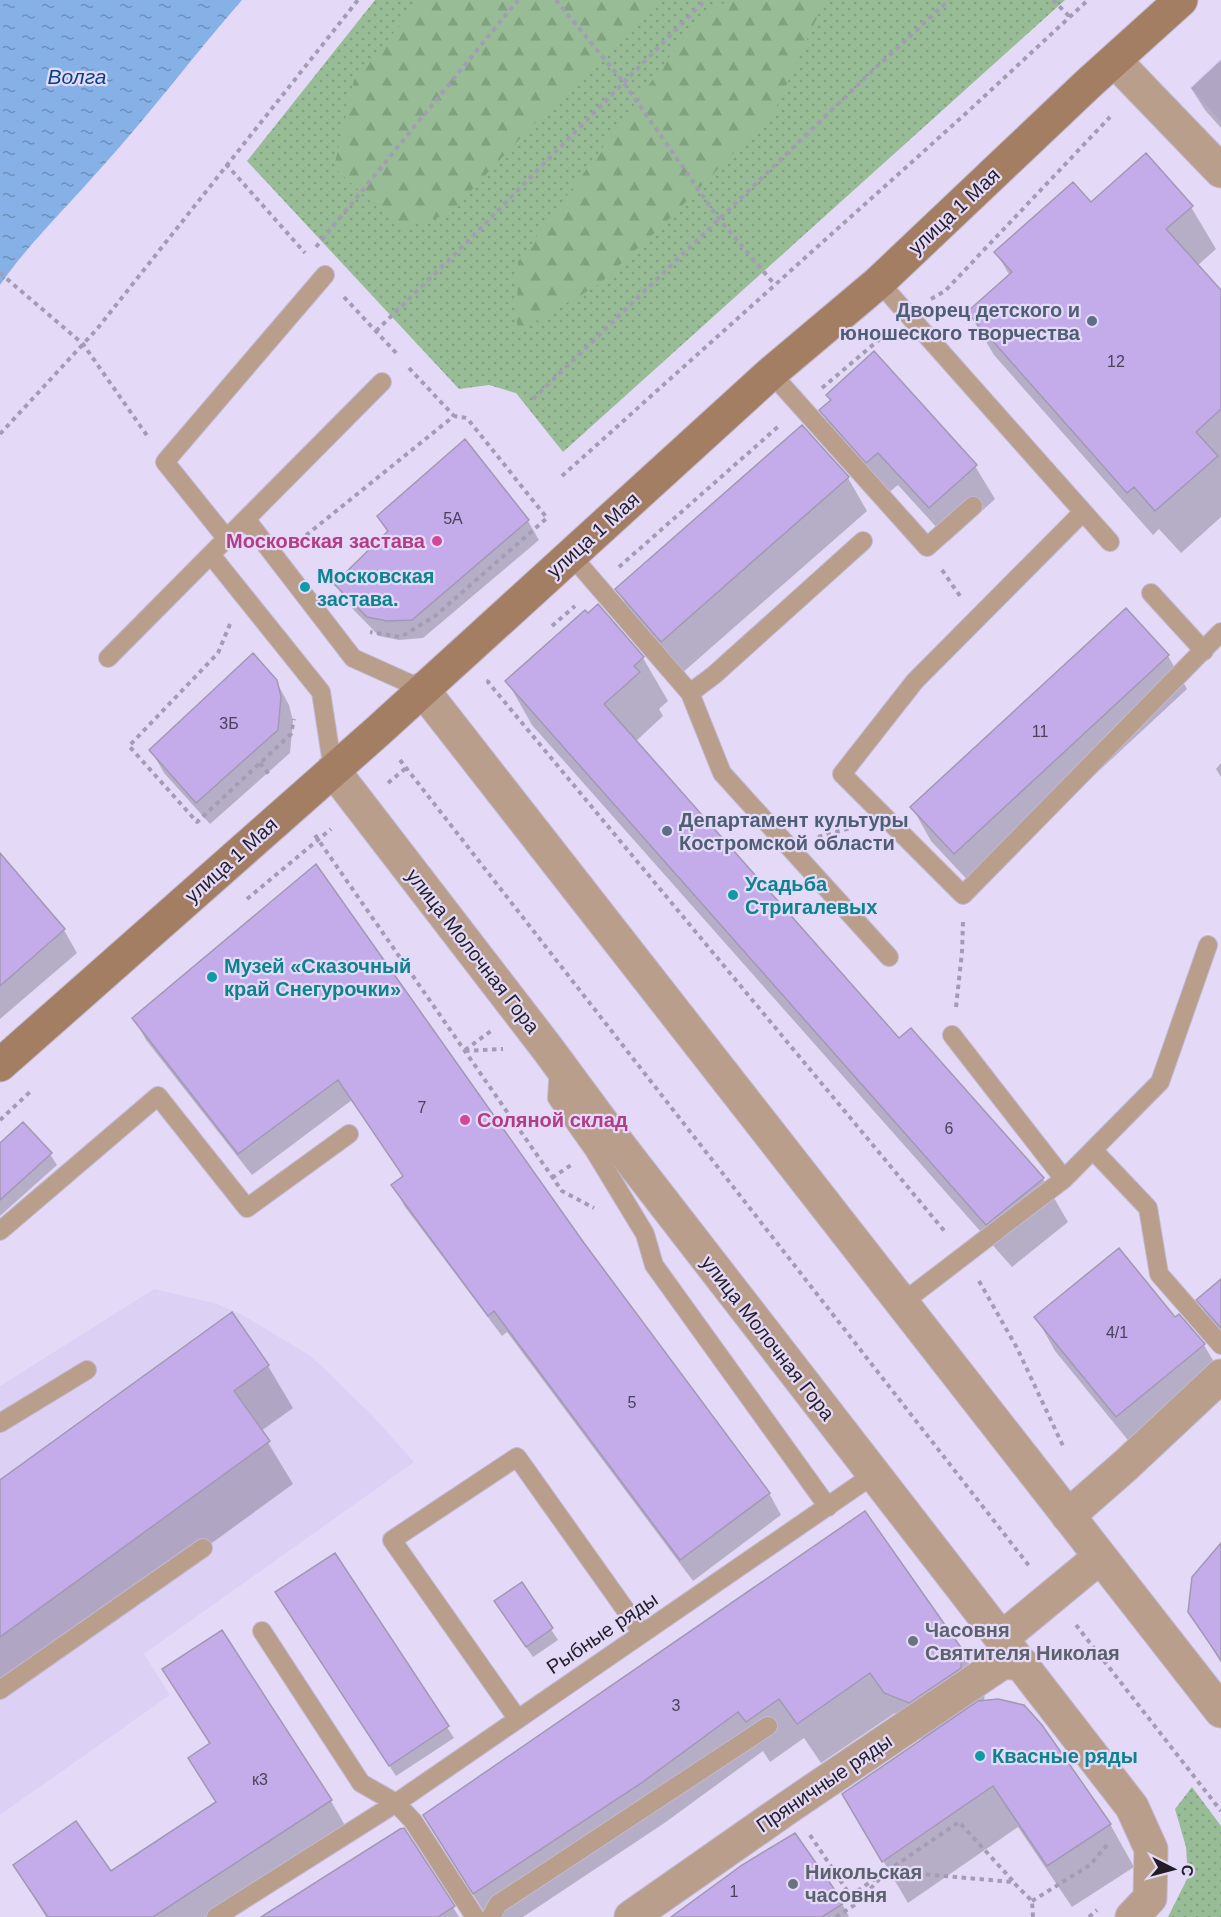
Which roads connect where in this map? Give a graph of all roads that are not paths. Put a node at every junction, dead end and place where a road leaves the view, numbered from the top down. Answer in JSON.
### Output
{"nodes":[{"id":1,"x":1181,"y":0,"type":"edge"},
{"id":2,"x":1115,"y":61,"type":"junction"},
{"id":3,"x":1221,"y":171,"type":"edge"},
{"id":4,"x":325,"y":275,"type":"dead end"},
{"id":5,"x":879,"y":282,"type":"junction"},
{"id":6,"x":771,"y":373,"type":"junction"},
{"id":7,"x":382,"y":382,"type":"dead end"},
{"id":8,"x":973,"y":506,"type":"dead end"},
{"id":9,"x":1083,"y":512,"type":"junction"},
{"id":10,"x":246,"y":519,"type":"junction"},
{"id":11,"x":226,"y":539,"type":"junction"},
{"id":12,"x":863,"y":542,"type":"dead end"},
{"id":13,"x":1110,"y":542,"type":"dead end"},
{"id":14,"x":210,"y":555,"type":"junction"},
{"id":15,"x":571,"y":555,"type":"junction"},
{"id":16,"x":1151,"y":592,"type":"dead end"},
{"id":17,"x":1221,"y":632,"type":"edge"},
{"id":18,"x":1204,"y":651,"type":"junction"},
{"id":19,"x":108,"y":658,"type":"dead end"},
{"id":20,"x":422,"y":689,"type":"junction"},
{"id":21,"x":690,"y":693,"type":"junction"},
{"id":22,"x":333,"y":770,"type":"junction"},
{"id":23,"x":1208,"y":945,"type":"dead end"},
{"id":24,"x":889,"y":957,"type":"dead end"},
{"id":25,"x":952,"y":1035,"type":"road end"},
{"id":26,"x":559,"y":1064,"type":"junction"},
{"id":27,"x":0,"y":1065,"type":"edge"},
{"id":28,"x":349,"y":1134,"type":"dead end"},
{"id":29,"x":1093,"y":1150,"type":"junction"},
{"id":30,"x":1065,"y":1179,"type":"junction"},
{"id":31,"x":0,"y":1231,"type":"edge"},
{"id":32,"x":902,"y":1303,"type":"junction"},
{"id":33,"x":1221,"y":1345,"type":"edge"},
{"id":34,"x":87,"y":1370,"type":"dead end"},
{"id":35,"x":1221,"y":1376,"type":"edge"},
{"id":36,"x":0,"y":1423,"type":"edge"},
{"id":37,"x":873,"y":1475,"type":"junction"},
{"id":38,"x":828,"y":1507,"type":"junction"},
{"id":39,"x":1068,"y":1516,"type":"junction"},
{"id":40,"x":203,"y":1548,"type":"dead end"},
{"id":41,"x":1100,"y":1557,"type":"junction"},
{"id":42,"x":262,"y":1631,"type":"dead end"},
{"id":43,"x":642,"y":1633,"type":"junction"},
{"id":44,"x":1002,"y":1638,"type":"junction"},
{"id":45,"x":1022,"y":1664,"type":"junction"},
{"id":46,"x":0,"y":1690,"type":"edge"},
{"id":47,"x":1221,"y":1711,"type":"edge"},
{"id":48,"x":517,"y":1718,"type":"junction"},
{"id":49,"x":768,"y":1726,"type":"dead end"},
{"id":50,"x":396,"y":1803,"type":"junction"},
{"id":51,"x":216,"y":1917,"type":"edge"},
{"id":52,"x":475,"y":1917,"type":"edge"},
{"id":53,"x":491,"y":1917,"type":"edge"},
{"id":54,"x":631,"y":1917,"type":"edge"},
{"id":55,"x":1132,"y":1917,"type":"edge"}],
"edges":[{"from":1,"to":2,"type":"street","name":"улица 1 Мая"},
{"from":2,"to":3,"type":"street"},
{"from":2,"to":5,"type":"street","name":"улица 1 Мая"},
{"from":4,"to":11,"type":"lane"},
{"from":5,"to":6,"type":"street","name":"улица 1 Мая"},
{"from":5,"to":9,"type":"lane"},
{"from":6,"to":8,"type":"lane"},
{"from":6,"to":15,"type":"street","name":"улица 1 Мая"},
{"from":7,"to":10,"type":"lane"},
{"from":9,"to":13,"type":"lane"},
{"from":9,"to":18,"type":"lane"},
{"from":10,"to":11,"type":"lane"},
{"from":10,"to":20,"type":"lane"},
{"from":11,"to":14,"type":"lane"},
{"from":12,"to":21,"type":"lane"},
{"from":14,"to":19,"type":"lane"},
{"from":14,"to":22,"type":"lane"},
{"from":15,"to":20,"type":"street","name":"улица 1 Мая"},
{"from":15,"to":21,"type":"lane"},
{"from":16,"to":18,"type":"lane"},
{"from":17,"to":18,"type":"lane"},
{"from":20,"to":22,"type":"street","name":"улица 1 Мая"},
{"from":20,"to":32,"type":"street"},
{"from":21,"to":24,"type":"lane"},
{"from":22,"to":26,"type":"street","name":"улица Молочная Гора"},
{"from":22,"to":27,"type":"street","name":"улица 1 Мая"},
{"from":23,"to":29,"type":"lane"},
{"from":25,"to":30,"type":"lane"},
{"from":26,"to":37,"type":"street","name":"улица Молочная Гора"},
{"from":26,"to":38,"type":"lane"},
{"from":28,"to":31,"type":"lane"},
{"from":29,"to":30,"type":"lane"},
{"from":29,"to":33,"type":"lane"},
{"from":30,"to":32,"type":"lane"},
{"from":32,"to":39,"type":"street"},
{"from":34,"to":36,"type":"lane"},
{"from":35,"to":39,"type":"street"},
{"from":37,"to":38,"type":"lane","name":"Рыбные ряды"},
{"from":37,"to":44,"type":"street","name":"улица Молочная Гора"},
{"from":38,"to":43,"type":"lane","name":"Рыбные ряды"},
{"from":39,"to":41,"type":"street"},
{"from":40,"to":46,"type":"lane"},
{"from":41,"to":44,"type":"street"},
{"from":41,"to":47,"type":"street"},
{"from":42,"to":50,"type":"lane"},
{"from":43,"to":48,"type":"lane","name":"Рыбные ряды"},
{"from":43,"to":48,"type":"lane"},
{"from":44,"to":45,"type":"street","name":"улица Молочная Гора"},
{"from":45,"to":54,"type":"street","name":"Пряничные ряды"},
{"from":45,"to":55,"type":"street","name":"улица Молочная Гора"},
{"from":48,"to":50,"type":"lane","name":"Рыбные ряды"},
{"from":49,"to":53,"type":"lane"},
{"from":50,"to":51,"type":"lane","name":"Рыбные ряды"},
{"from":50,"to":52,"type":"lane"}]}
